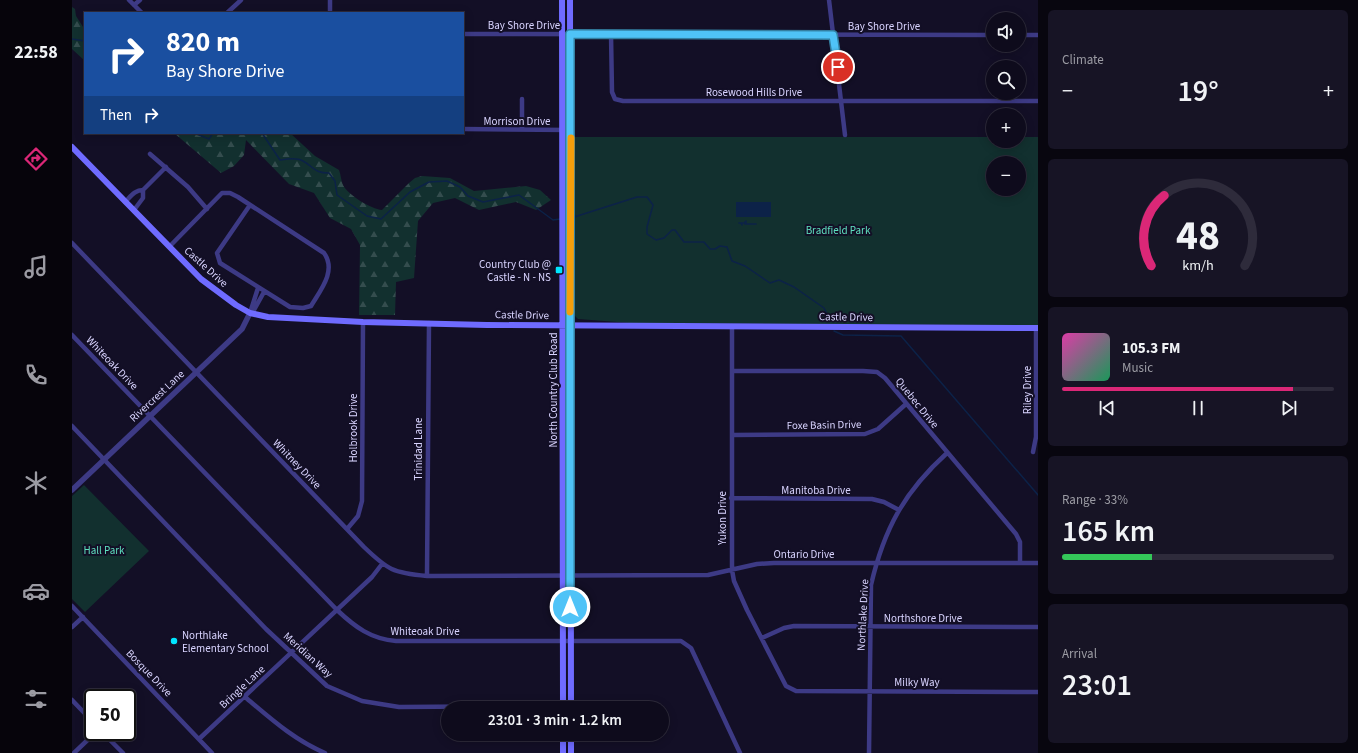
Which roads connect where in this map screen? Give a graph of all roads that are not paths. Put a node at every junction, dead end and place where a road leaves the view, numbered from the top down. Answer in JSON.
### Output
{"nodes":[{"id":1,"x":129,"y":0,"type":"edge"},
{"id":2,"x":140,"y":0,"type":"edge"},
{"id":3,"x":241,"y":0,"type":"edge"},
{"id":4,"x":330,"y":0,"type":"edge"},
{"id":5,"x":562,"y":0,"type":"edge"},
{"id":6,"x":570,"y":0,"type":"edge"},
{"id":7,"x":829,"y":0,"type":"edge"},
{"id":8,"x":134,"y":5,"type":"junction"},
{"id":9,"x":141,"y":12,"type":"edge"},
{"id":10,"x":228,"y":12,"type":"edge"},
{"id":11,"x":330,"y":12,"type":"edge"},
{"id":12,"x":562,"y":33,"type":"junction"},
{"id":13,"x":464,"y":34,"type":"edge"},
{"id":14,"x":570,"y":34,"type":"junction"},
{"id":15,"x":611,"y":34,"type":"junction"},
{"id":16,"x":833,"y":35,"type":"junction"},
{"id":17,"x":986,"y":35,"type":"edge"},
{"id":18,"x":1026,"y":35,"type":"edge"},
{"id":19,"x":1038,"y":35,"type":"edge"},
{"id":20,"x":522,"y":99,"type":"dead end"},
{"id":21,"x":841,"y":101,"type":"junction"},
{"id":22,"x":1038,"y":101,"type":"edge"},
{"id":23,"x":464,"y":130,"type":"edge"},
{"id":24,"x":522,"y":130,"type":"junction"},
{"id":25,"x":562,"y":130,"type":"junction"},
{"id":26,"x":570,"y":130,"type":"junction"},
{"id":27,"x":845,"y":135,"type":"dead end"},
{"id":28,"x":72,"y":147,"type":"edge"},
{"id":29,"x":150,"y":154,"type":"dead end"},
{"id":30,"x":166,"y":167,"type":"junction"},
{"id":31,"x":562,"y":178,"type":"junction"},
{"id":32,"x":571,"y":178,"type":"junction"},
{"id":33,"x":144,"y":190,"type":"junction"},
{"id":34,"x":125,"y":202,"type":"junction"},
{"id":35,"x":250,"y":205,"type":"junction"},
{"id":36,"x":207,"y":209,"type":"junction"},
{"id":37,"x":134,"y":210,"type":"junction"},
{"id":38,"x":72,"y":243,"type":"edge"},
{"id":39,"x":170,"y":246,"type":"junction"},
{"id":40,"x":258,"y":288,"type":"junction"},
{"id":41,"x":264,"y":292,"type":"junction"},
{"id":42,"x":250,"y":313,"type":"junction"},
{"id":43,"x":363,"y":322,"type":"junction"},
{"id":44,"x":429,"y":323,"type":"junction"},
{"id":45,"x":562,"y":326,"type":"junction"},
{"id":46,"x":570,"y":326,"type":"junction"},
{"id":47,"x":732,"y":326,"type":"junction"},
{"id":48,"x":1037,"y":328,"type":"edge"},
{"id":49,"x":72,"y":334,"type":"edge"},
{"id":50,"x":732,"y":371,"type":"junction"},
{"id":51,"x":197,"y":373,"type":"junction"},
{"id":52,"x":906,"y":404,"type":"junction"},
{"id":53,"x":151,"y":416,"type":"junction"},
{"id":54,"x":72,"y":426,"type":"edge"},
{"id":55,"x":732,"y":435,"type":"junction"},
{"id":56,"x":563,"y":445,"type":"junction"},
{"id":57,"x":571,"y":445,"type":"junction"},
{"id":58,"x":1033,"y":452,"type":"dead end"},
{"id":59,"x":947,"y":453,"type":"junction"},
{"id":60,"x":104,"y":459,"type":"junction"},
{"id":61,"x":72,"y":490,"type":"edge"},
{"id":62,"x":731,"y":498,"type":"junction"},
{"id":63,"x":899,"y":510,"type":"junction"},
{"id":64,"x":347,"y":529,"type":"junction"},
{"id":65,"x":876,"y":563,"type":"junction"},
{"id":66,"x":1020,"y":563,"type":"junction"},
{"id":67,"x":1038,"y":563,"type":"edge"},
{"id":68,"x":382,"y":564,"type":"junction"},
{"id":69,"x":732,"y":570,"type":"junction"},
{"id":70,"x":563,"y":574,"type":"junction"},
{"id":71,"x":571,"y":574,"type":"junction"},
{"id":72,"x":427,"y":576,"type":"junction"},
{"id":73,"x":72,"y":606,"type":"edge"},
{"id":74,"x":337,"y":610,"type":"junction"},
{"id":75,"x":83,"y":617,"type":"junction"},
{"id":76,"x":72,"y":627,"type":"edge"},
{"id":77,"x":870,"y":627,"type":"junction"},
{"id":78,"x":1038,"y":627,"type":"edge"},
{"id":79,"x":762,"y":638,"type":"junction"},
{"id":80,"x":563,"y":640,"type":"junction"},
{"id":81,"x":571,"y":640,"type":"junction"},
{"id":82,"x":291,"y":653,"type":"junction"},
{"id":83,"x":796,"y":691,"type":"joint"},
{"id":84,"x":870,"y":691,"type":"junction"},
{"id":85,"x":1038,"y":692,"type":"edge"},
{"id":86,"x":245,"y":697,"type":"junction"},
{"id":87,"x":72,"y":700,"type":"edge"},
{"id":88,"x":563,"y":701,"type":"edge"},
{"id":89,"x":571,"y":701,"type":"edge"},
{"id":90,"x":441,"y":707,"type":"edge"},
{"id":91,"x":84,"y":713,"type":"edge"},
{"id":92,"x":199,"y":739,"type":"junction"},
{"id":93,"x":87,"y":741,"type":"edge"},
{"id":94,"x":111,"y":741,"type":"edge"},
{"id":95,"x":563,"y":741,"type":"edge"},
{"id":96,"x":571,"y":741,"type":"edge"},
{"id":97,"x":74,"y":753,"type":"edge"},
{"id":98,"x":122,"y":753,"type":"edge"},
{"id":99,"x":212,"y":753,"type":"edge"},
{"id":100,"x":325,"y":753,"type":"edge"},
{"id":101,"x":563,"y":753,"type":"edge"},
{"id":102,"x":571,"y":753,"type":"edge"},
{"id":103,"x":740,"y":753,"type":"edge"},
{"id":104,"x":869,"y":753,"type":"edge"}],
"edges":[{"from":1,"to":8,"type":"street"},
{"from":2,"to":8,"type":"street"},
{"from":3,"to":10,"type":"street"},
{"from":4,"to":11,"type":"street"},
{"from":5,"to":12,"type":"main road","name":"North Country Club Road"},
{"from":6,"to":14,"type":"main road","name":"North Country Club Road"},
{"from":7,"to":16,"type":"street"},
{"from":8,"to":9,"type":"street"},
{"from":12,"to":13,"type":"street","name":"Bay Shore Drive"},
{"from":12,"to":14,"type":"street","name":"Bay Shore Drive"},
{"from":12,"to":25,"type":"main road","name":"North Country Club Road"},
{"from":14,"to":15,"type":"street","name":"Bay Shore Drive"},
{"from":14,"to":26,"type":"main road","name":"North Country Club Road"},
{"from":15,"to":16,"type":"street","name":"Bay Shore Drive"},
{"from":15,"to":21,"type":"street","name":"Rosewood Hills Drive"},
{"from":16,"to":17,"type":"street","name":"Bay Shore Drive"},
{"from":16,"to":21,"type":"street"},
{"from":18,"to":19,"type":"street"},
{"from":20,"to":24,"type":"street"},
{"from":21,"to":22,"type":"street","name":"Rosewood Hills Drive"},
{"from":21,"to":27,"type":"street"},
{"from":23,"to":24,"type":"street","name":"Morrison Drive"},
{"from":24,"to":25,"type":"street","name":"Morrison Drive"},
{"from":25,"to":26,"type":"street","name":"Morrison Drive"},
{"from":25,"to":31,"type":"main road","name":"North Country Club Road"},
{"from":26,"to":32,"type":"main road","name":"North Country Club Road"},
{"from":28,"to":34,"type":"main road","name":"Castle Drive"},
{"from":29,"to":30,"type":"street"},
{"from":30,"to":33,"type":"street"},
{"from":30,"to":36,"type":"street"},
{"from":31,"to":32,"type":"main road"},
{"from":31,"to":45,"type":"main road","name":"North Country Club Road"},
{"from":32,"to":46,"type":"main road","name":"North Country Club Road"},
{"from":33,"to":34,"type":"street"},
{"from":33,"to":37,"type":"street"},
{"from":34,"to":37,"type":"main road","name":"Castle Drive"},
{"from":35,"to":36,"type":"street"},
{"from":35,"to":40,"type":"street"},
{"from":35,"to":41,"type":"street"},
{"from":36,"to":39,"type":"street"},
{"from":37,"to":39,"type":"main road","name":"Castle Drive"},
{"from":38,"to":51,"type":"street","name":"Whitney Drive"},
{"from":39,"to":42,"type":"main road","name":"Castle Drive"},
{"from":40,"to":41,"type":"street"},
{"from":40,"to":42,"type":"street"},
{"from":41,"to":42,"type":"street"},
{"from":42,"to":43,"type":"main road","name":"Castle Drive"},
{"from":42,"to":51,"type":"street","name":"Rivercrest Lane"},
{"from":43,"to":44,"type":"main road","name":"Castle Drive"},
{"from":43,"to":64,"type":"street","name":"Holbrook Drive"},
{"from":44,"to":45,"type":"main road","name":"Castle Drive"},
{"from":44,"to":72,"type":"street","name":"Trinidad Lane"},
{"from":45,"to":46,"type":"main road","name":"Castle Drive"},
{"from":45,"to":56,"type":"main road","name":"North Country Club Road"},
{"from":46,"to":47,"type":"main road","name":"Castle Drive"},
{"from":46,"to":57,"type":"main road","name":"North Country Club Road"},
{"from":47,"to":48,"type":"main road","name":"Castle Drive"},
{"from":47,"to":50,"type":"street","name":"Yukon Drive"},
{"from":48,"to":58,"type":"street","name":"Riley Drive"},
{"from":49,"to":53,"type":"street","name":"Whiteoak Drive"},
{"from":50,"to":52,"type":"street","name":"Quebec Drive"},
{"from":50,"to":55,"type":"street","name":"Yukon Drive"},
{"from":51,"to":53,"type":"street","name":"Rivercrest Lane"},
{"from":51,"to":64,"type":"street","name":"Whitney Drive"},
{"from":52,"to":55,"type":"street","name":"Foxe Basin Drive"},
{"from":52,"to":59,"type":"street","name":"Quebec Drive"},
{"from":53,"to":60,"type":"street","name":"Rivercrest Lane"},
{"from":53,"to":74,"type":"street","name":"Whiteoak Drive"},
{"from":54,"to":60,"type":"street","name":"Meridian Way"},
{"from":55,"to":62,"type":"street","name":"Yukon Drive"},
{"from":56,"to":57,"type":"main road"},
{"from":56,"to":70,"type":"main road","name":"North Country Club Road"},
{"from":57,"to":71,"type":"main road","name":"North Country Club Road"},
{"from":59,"to":63,"type":"street","name":"Northlake Drive"},
{"from":59,"to":66,"type":"street","name":"Quebec Drive"},
{"from":60,"to":61,"type":"street","name":"Rivercrest Lane"},
{"from":60,"to":82,"type":"street","name":"Meridian Way"},
{"from":62,"to":63,"type":"street","name":"Manitoba Drive"},
{"from":62,"to":69,"type":"street","name":"Yukon Drive"},
{"from":63,"to":65,"type":"street","name":"Northlake Drive"},
{"from":64,"to":68,"type":"street","name":"Whitney Drive"},
{"from":65,"to":66,"type":"street","name":"Ontario Drive"},
{"from":65,"to":69,"type":"street","name":"Ontario Drive"},
{"from":65,"to":77,"type":"street","name":"Northlake Drive"},
{"from":66,"to":67,"type":"street","name":"Ontario Drive"},
{"from":68,"to":72,"type":"street","name":"Whitney Drive"},
{"from":68,"to":74,"type":"street","name":"Bringle Lane"},
{"from":69,"to":71,"type":"street","name":"Ontario Drive"},
{"from":69,"to":79,"type":"street","name":"Yukon Drive"},
{"from":70,"to":71,"type":"street","name":"Whitney Drive"},
{"from":70,"to":72,"type":"street","name":"Whitney Drive"},
{"from":70,"to":80,"type":"main road","name":"North Country Club Road"},
{"from":71,"to":81,"type":"main road","name":"North Country Club Road"},
{"from":73,"to":75,"type":"street","name":"Bosque Drive"},
{"from":74,"to":80,"type":"street","name":"Whiteoak Drive"},
{"from":74,"to":82,"type":"street","name":"Bringle Lane"},
{"from":75,"to":76,"type":"street"},
{"from":75,"to":92,"type":"street","name":"Bosque Drive"},
{"from":77,"to":78,"type":"street","name":"Northshore Drive"},
{"from":77,"to":79,"type":"street","name":"Northshore Drive"},
{"from":77,"to":84,"type":"street","name":"Northlake Drive"},
{"from":79,"to":83,"type":"street","name":"Yukon Drive"},
{"from":80,"to":81,"type":"street","name":"Whiteoak Drive"},
{"from":80,"to":88,"type":"main road","name":"North Country Club Road"},
{"from":81,"to":89,"type":"main road","name":"North Country Club Road"},
{"from":81,"to":103,"type":"street","name":"Whiteoak Drive"},
{"from":82,"to":86,"type":"street","name":"Bringle Lane"},
{"from":82,"to":90,"type":"street","name":"Meridian Way"},
{"from":83,"to":84,"type":"street","name":"Milky Way"},
{"from":84,"to":85,"type":"street","name":"Milky Way"},
{"from":84,"to":104,"type":"street","name":"Northlake Drive"},
{"from":86,"to":92,"type":"street","name":"Bringle Lane"},
{"from":86,"to":100,"type":"street"},
{"from":87,"to":91,"type":"street"},
{"from":92,"to":99,"type":"street","name":"Bosque Drive"},
{"from":93,"to":97,"type":"street"},
{"from":94,"to":98,"type":"street"},
{"from":95,"to":101,"type":"main road"},
{"from":96,"to":102,"type":"main road"}]}
